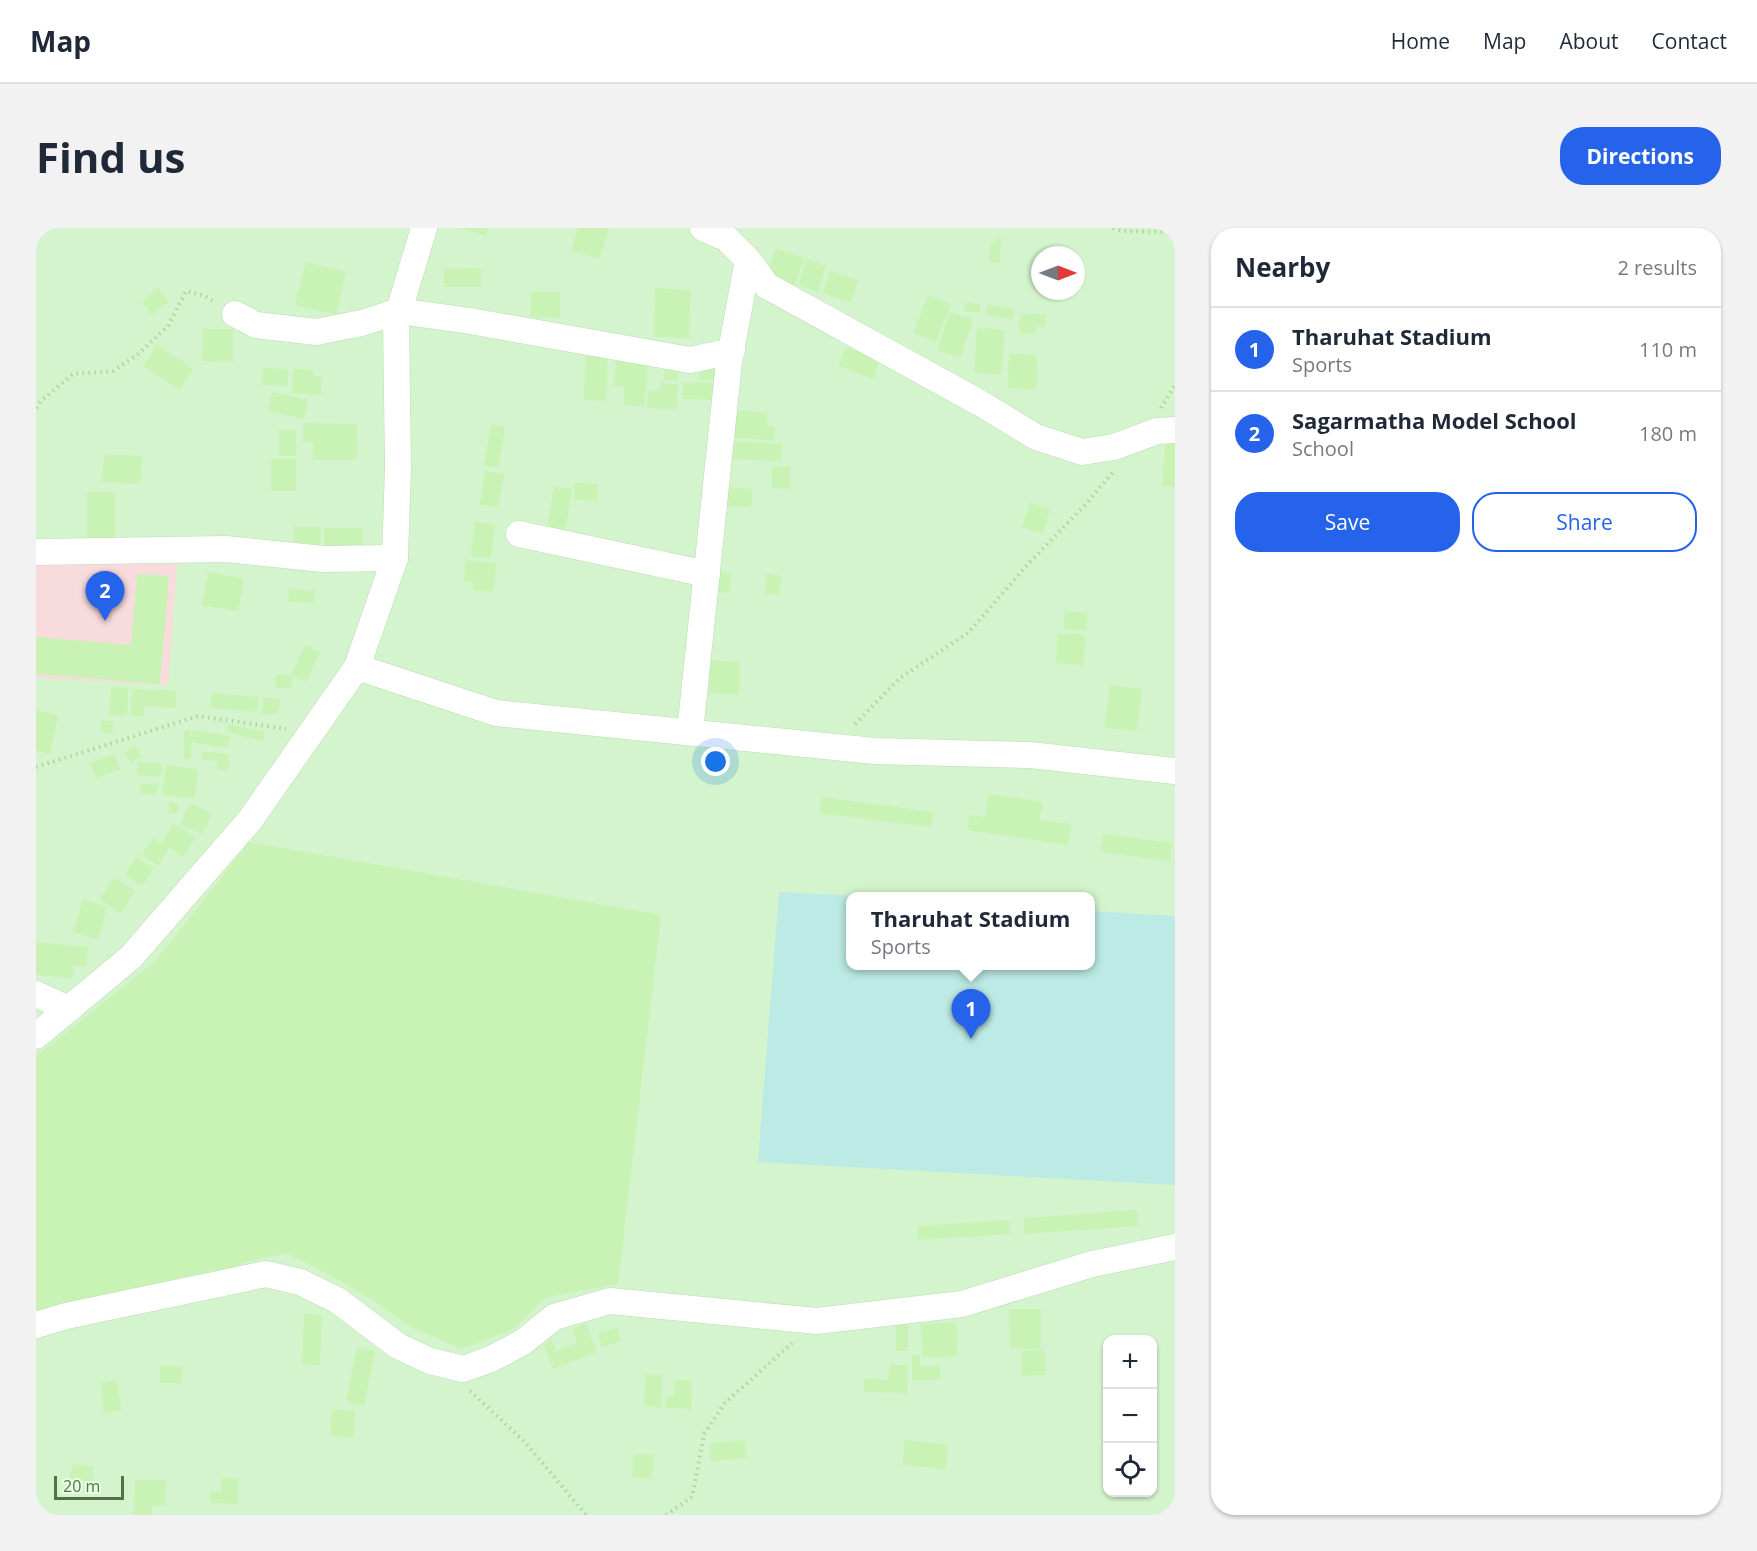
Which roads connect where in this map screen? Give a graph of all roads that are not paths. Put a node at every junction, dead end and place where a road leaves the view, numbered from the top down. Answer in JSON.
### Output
{"nodes":[{"id":1,"x":424,"y":228,"type":"edge"},
{"id":2,"x":703,"y":228,"type":"edge"},
{"id":3,"x":748,"y":260,"type":"junction"},
{"id":4,"x":399,"y":311,"type":"junction"},
{"id":5,"x":235,"y":314,"type":"road end"},
{"id":6,"x":732,"y":351,"type":"junction"},
{"id":7,"x":1175,"y":430,"type":"edge"},
{"id":8,"x":519,"y":534,"type":"dead end"},
{"id":9,"x":36,"y":552,"type":"edge"},
{"id":10,"x":395,"y":558,"type":"junction"},
{"id":11,"x":707,"y":574,"type":"junction"},
{"id":12,"x":357,"y":667,"type":"junction"},
{"id":13,"x":690,"y":732,"type":"junction"},
{"id":14,"x":1175,"y":771,"type":"edge"},
{"id":15,"x":36,"y":994,"type":"edge"},
{"id":16,"x":69,"y":1009,"type":"junction"},
{"id":17,"x":36,"y":1036,"type":"edge"},
{"id":18,"x":1175,"y":1247,"type":"edge"},
{"id":19,"x":36,"y":1325,"type":"edge"}],
"edges":[{"from":1,"to":4,"type":"street"},
{"from":2,"to":3,"type":"street"},
{"from":3,"to":6,"type":"street"},
{"from":3,"to":7,"type":"street"},
{"from":4,"to":5,"type":"street"},
{"from":4,"to":6,"type":"street"},
{"from":4,"to":10,"type":"street"},
{"from":6,"to":11,"type":"street"},
{"from":8,"to":11,"type":"street"},
{"from":9,"to":10,"type":"street"},
{"from":10,"to":12,"type":"street"},
{"from":11,"to":13,"type":"street"},
{"from":12,"to":13,"type":"street"},
{"from":12,"to":16,"type":"street"},
{"from":13,"to":14,"type":"street"},
{"from":15,"to":16,"type":"street"},
{"from":16,"to":17,"type":"street"},
{"from":18,"to":19,"type":"street"}]}
